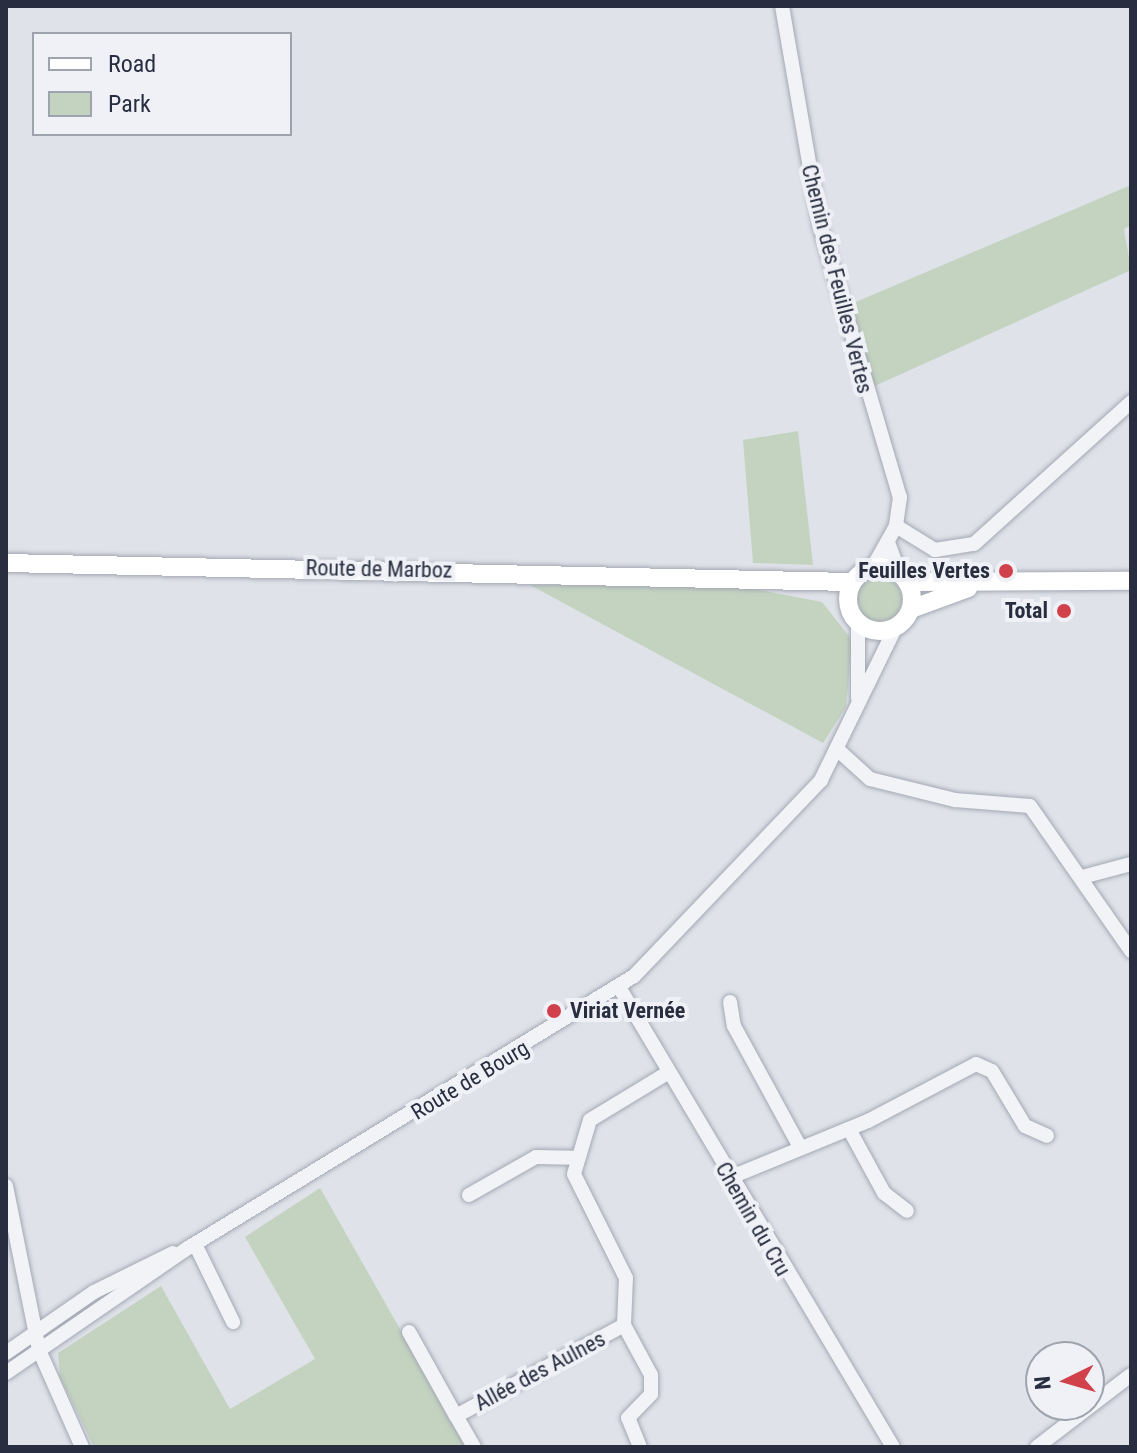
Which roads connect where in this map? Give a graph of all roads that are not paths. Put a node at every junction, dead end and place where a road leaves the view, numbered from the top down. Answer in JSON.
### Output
{"nodes":[{"id":1,"x":782,"y":6,"type":"edge"},
{"id":2,"x":1131,"y":402,"type":"edge"},
{"id":3,"x":896,"y":526,"type":"junction"},
{"id":4,"x":889,"y":545,"type":"junction"},
{"id":5,"x":6,"y":563,"type":"edge"},
{"id":6,"x":873,"y":567,"type":"junction"},
{"id":7,"x":752,"y":576,"type":"junction"},
{"id":8,"x":903,"y":577,"type":"junction"},
{"id":9,"x":1131,"y":581,"type":"edge"},
{"id":10,"x":852,"y":582,"type":"junction"},
{"id":11,"x":986,"y":583,"type":"junction"},
{"id":12,"x":847,"y":602,"type":"junction"},
{"id":13,"x":911,"y":609,"type":"junction"},
{"id":14,"x":858,"y":623,"type":"junction"},
{"id":15,"x":895,"y":628,"type":"junction"},
{"id":16,"x":848,"y":732,"type":"junction"},
{"id":17,"x":838,"y":750,"type":"junction"},
{"id":18,"x":1131,"y":864,"type":"edge"},
{"id":19,"x":1082,"y":877,"type":"junction"},
{"id":20,"x":1131,"y":951,"type":"edge"},
{"id":21,"x":619,"y":987,"type":"junction"},
{"id":22,"x":730,"y":1002,"type":"dead end"},
{"id":23,"x":669,"y":1072,"type":"junction"},
{"id":24,"x":849,"y":1129,"type":"junction"},
{"id":25,"x":1047,"y":1136,"type":"dead end"},
{"id":26,"x":799,"y":1145,"type":"junction"},
{"id":27,"x":575,"y":1158,"type":"junction"},
{"id":28,"x":729,"y":1178,"type":"junction"},
{"id":29,"x":6,"y":1186,"type":"edge"},
{"id":30,"x":469,"y":1195,"type":"dead end"},
{"id":31,"x":907,"y":1211,"type":"dead end"},
{"id":32,"x":191,"y":1246,"type":"junction"},
{"id":33,"x":233,"y":1322,"type":"dead end"},
{"id":34,"x":624,"y":1325,"type":"junction"},
{"id":35,"x":35,"y":1331,"type":"junction"},
{"id":36,"x":409,"y":1332,"type":"dead end"},
{"id":37,"x":39,"y":1350,"type":"junction"},
{"id":38,"x":6,"y":1353,"type":"edge"},
{"id":39,"x":6,"y":1373,"type":"edge"},
{"id":40,"x":1131,"y":1375,"type":"edge"},
{"id":41,"x":456,"y":1416,"type":"junction"},
{"id":42,"x":82,"y":1447,"type":"edge"},
{"id":43,"x":474,"y":1447,"type":"edge"},
{"id":44,"x":640,"y":1447,"type":"edge"},
{"id":45,"x":893,"y":1447,"type":"edge"},
{"id":46,"x":1037,"y":1447,"type":"edge"}],
"edges":[{"from":1,"to":3,"type":"street","name":"Chemin des Feuilles Vertes"},
{"from":2,"to":3,"type":"street"},
{"from":3,"to":4,"type":"street","name":"Chemin des Feuilles Vertes"},
{"from":4,"to":6,"type":"street","name":"Chemin des Feuilles Vertes"},
{"from":4,"to":8,"type":"street"},
{"from":5,"to":7,"type":"main road","name":"Route de Marboz"},
{"from":6,"to":8,"type":"main road"},
{"from":6,"to":10,"type":"main road"},
{"from":7,"to":10,"type":"main road","name":"Route de Marboz"},
{"from":7,"to":12,"type":"main road","name":"Route de Marboz"},
{"from":8,"to":11,"type":"main road"},
{"from":8,"to":13,"type":"main road"},
{"from":9,"to":11,"type":"main road"},
{"from":10,"to":12,"type":"main road"},
{"from":11,"to":13,"type":"main road"},
{"from":12,"to":14,"type":"main road"},
{"from":13,"to":15,"type":"main road"},
{"from":14,"to":15,"type":"main road"},
{"from":14,"to":16,"type":"street","name":"Route de Bourg"},
{"from":15,"to":16,"type":"street","name":"Route de Bourg"},
{"from":16,"to":17,"type":"street","name":"Route de Bourg"},
{"from":17,"to":19,"type":"street"},
{"from":17,"to":21,"type":"street","name":"Route de Bourg"},
{"from":18,"to":19,"type":"street"},
{"from":19,"to":20,"type":"street"},
{"from":21,"to":23,"type":"street","name":"Chemin du Cru"},
{"from":21,"to":32,"type":"street","name":"Route de Bourg"},
{"from":22,"to":26,"type":"street"},
{"from":23,"to":27,"type":"street"},
{"from":23,"to":28,"type":"street","name":"Chemin du Cru"},
{"from":24,"to":25,"type":"street"},
{"from":24,"to":26,"type":"street"},
{"from":24,"to":31,"type":"street"},
{"from":26,"to":28,"type":"street"},
{"from":27,"to":30,"type":"street"},
{"from":27,"to":34,"type":"street"},
{"from":28,"to":45,"type":"street","name":"Chemin du Cru"},
{"from":29,"to":35,"type":"street"},
{"from":32,"to":33,"type":"street"},
{"from":32,"to":35,"type":"street","name":"Route de Bourg"},
{"from":32,"to":37,"type":"street","name":"Route de Bourg"},
{"from":34,"to":41,"type":"street","name":"Allée des Aulnes"},
{"from":34,"to":44,"type":"street"},
{"from":35,"to":37,"type":"street"},
{"from":35,"to":38,"type":"street","name":"Route de Bourg"},
{"from":36,"to":41,"type":"street","name":"Allée des Aulnes"},
{"from":37,"to":39,"type":"street","name":"Route de Bourg"},
{"from":37,"to":42,"type":"street"},
{"from":40,"to":46,"type":"street"},
{"from":41,"to":43,"type":"street","name":"Allée des Aulnes"}]}
